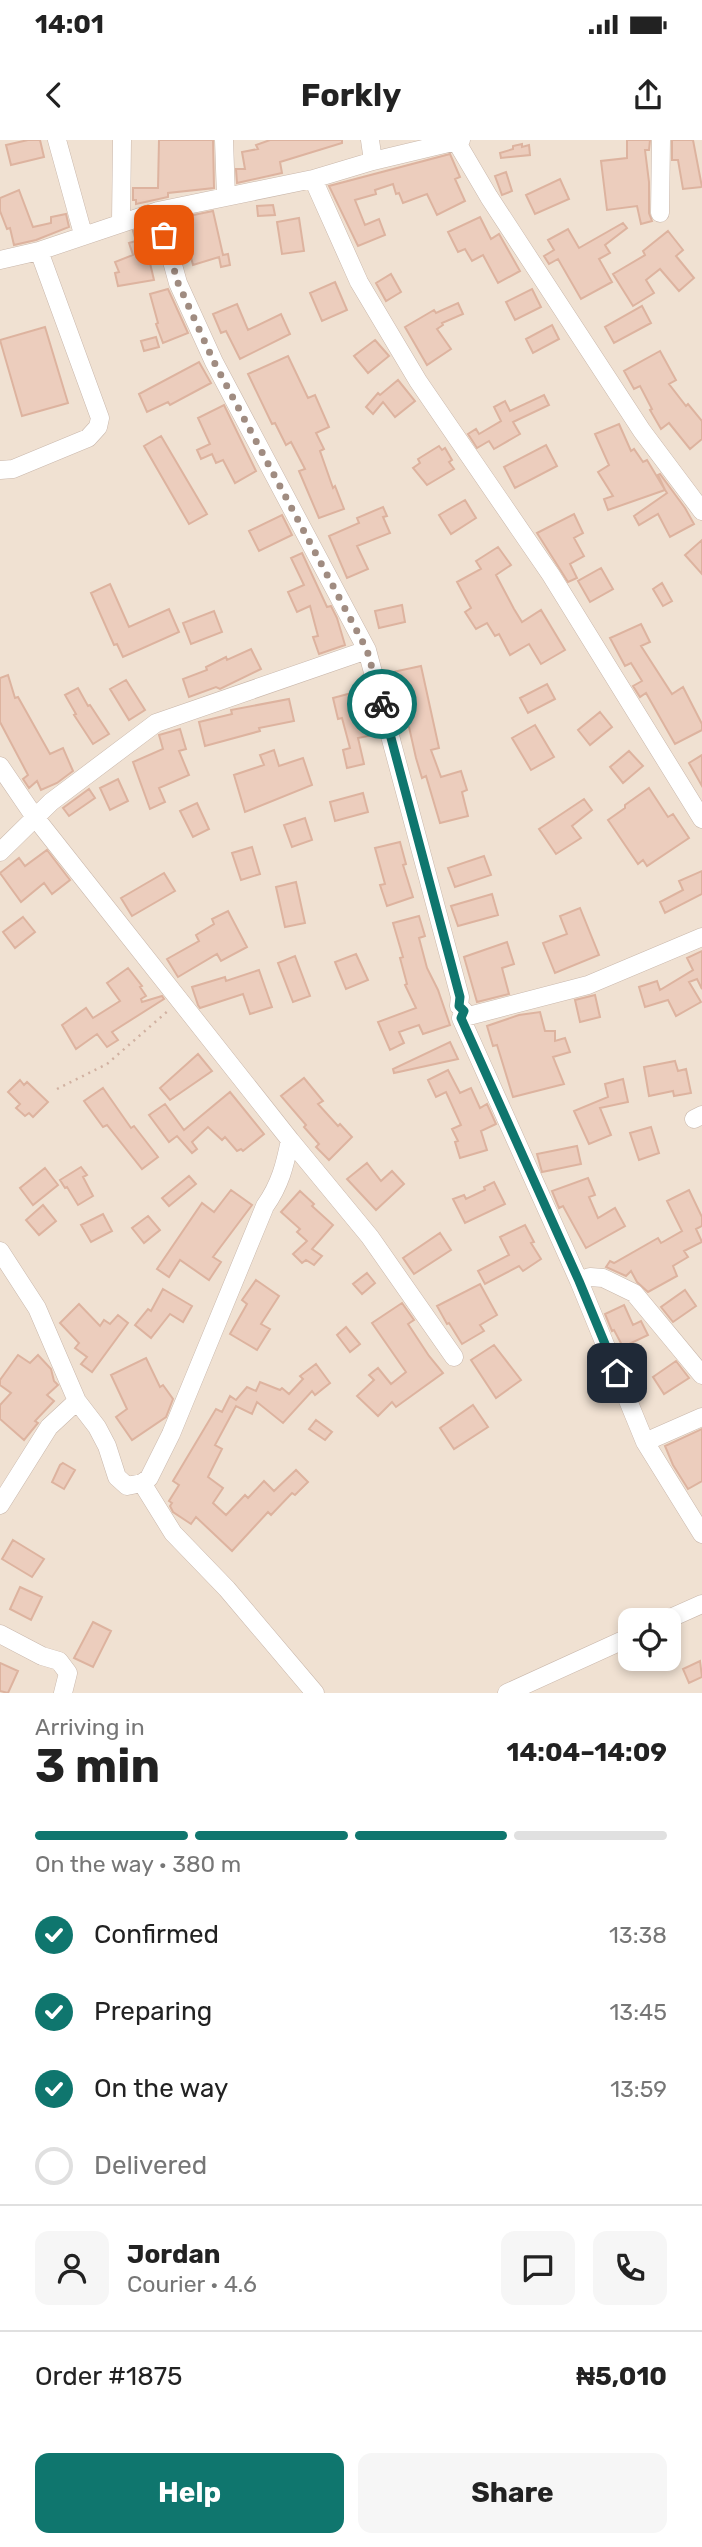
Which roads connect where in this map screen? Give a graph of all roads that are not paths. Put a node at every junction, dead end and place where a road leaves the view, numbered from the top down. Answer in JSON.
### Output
{"nodes":[{"id":1,"x":57,"y":140,"type":"edge"},
{"id":2,"x":122,"y":140,"type":"edge"},
{"id":3,"x":224,"y":140,"type":"edge"},
{"id":4,"x":370,"y":140,"type":"edge"},
{"id":5,"x":459,"y":140,"type":"edge"},
{"id":6,"x":661,"y":140,"type":"edge"},
{"id":7,"x":373,"y":161,"type":"junction"},
{"id":8,"x":313,"y":179,"type":"junction"},
{"id":9,"x":226,"y":197,"type":"junction"},
{"id":10,"x":158,"y":211,"type":"junction"},
{"id":11,"x":660,"y":213,"type":"dead end"},
{"id":12,"x":121,"y":222,"type":"junction"},
{"id":13,"x":83,"y":234,"type":"junction"},
{"id":14,"x":39,"y":251,"type":"junction"},
{"id":15,"x":0,"y":260,"type":"edge"},
{"id":16,"x":0,"y":470,"type":"edge"},
{"id":17,"x":702,"y":511,"type":"edge"},
{"id":18,"x":367,"y":650,"type":"junction"},
{"id":19,"x":0,"y":766,"type":"edge"},
{"id":20,"x":34,"y":816,"type":"junction"},
{"id":21,"x":702,"y":819,"type":"edge"},
{"id":22,"x":0,"y":852,"type":"edge"},
{"id":23,"x":702,"y":937,"type":"edge"},
{"id":24,"x":461,"y":1018,"type":"junction"},
{"id":25,"x":290,"y":1140,"type":"junction"},
{"id":26,"x":0,"y":1251,"type":"edge"},
{"id":27,"x":579,"y":1281,"type":"junction"},
{"id":28,"x":454,"y":1357,"type":"dead end"},
{"id":29,"x":702,"y":1375,"type":"edge"},
{"id":30,"x":77,"y":1401,"type":"junction"},
{"id":31,"x":702,"y":1417,"type":"edge"},
{"id":32,"x":645,"y":1442,"type":"junction"},
{"id":33,"x":142,"y":1483,"type":"junction"},
{"id":34,"x":0,"y":1505,"type":"edge"},
{"id":35,"x":702,"y":1534,"type":"edge"},
{"id":36,"x":702,"y":1604,"type":"edge"},
{"id":37,"x":681,"y":1613,"type":"edge"},
{"id":38,"x":0,"y":1634,"type":"edge"},
{"id":39,"x":618,"y":1642,"type":"edge"},
{"id":40,"x":63,"y":1693,"type":"edge"},
{"id":41,"x":315,"y":1693,"type":"edge"},
{"id":42,"x":507,"y":1693,"type":"edge"}],
"edges":[{"from":1,"to":13,"type":"street"},
{"from":2,"to":12,"type":"street"},
{"from":3,"to":9,"type":"street"},
{"from":4,"to":7,"type":"street"},
{"from":5,"to":7,"type":"street"},
{"from":5,"to":17,"type":"street"},
{"from":6,"to":11,"type":"street"},
{"from":7,"to":8,"type":"street"},
{"from":8,"to":9,"type":"street"},
{"from":8,"to":21,"type":"street"},
{"from":9,"to":10,"type":"street"},
{"from":10,"to":12,"type":"street"},
{"from":10,"to":18,"type":"street"},
{"from":12,"to":13,"type":"street"},
{"from":13,"to":14,"type":"street"},
{"from":14,"to":15,"type":"street"},
{"from":14,"to":16,"type":"street"},
{"from":18,"to":20,"type":"street"},
{"from":18,"to":24,"type":"street"},
{"from":19,"to":20,"type":"street"},
{"from":20,"to":22,"type":"street"},
{"from":20,"to":25,"type":"street"},
{"from":23,"to":24,"type":"street"},
{"from":24,"to":27,"type":"street"},
{"from":25,"to":28,"type":"street"},
{"from":25,"to":33,"type":"street"},
{"from":26,"to":30,"type":"street"},
{"from":27,"to":29,"type":"street"},
{"from":27,"to":32,"type":"street"},
{"from":30,"to":33,"type":"street"},
{"from":30,"to":34,"type":"street"},
{"from":31,"to":32,"type":"street"},
{"from":32,"to":35,"type":"street"},
{"from":33,"to":41,"type":"street"},
{"from":36,"to":37,"type":"street"},
{"from":38,"to":40,"type":"street"},
{"from":39,"to":42,"type":"street"}]}
